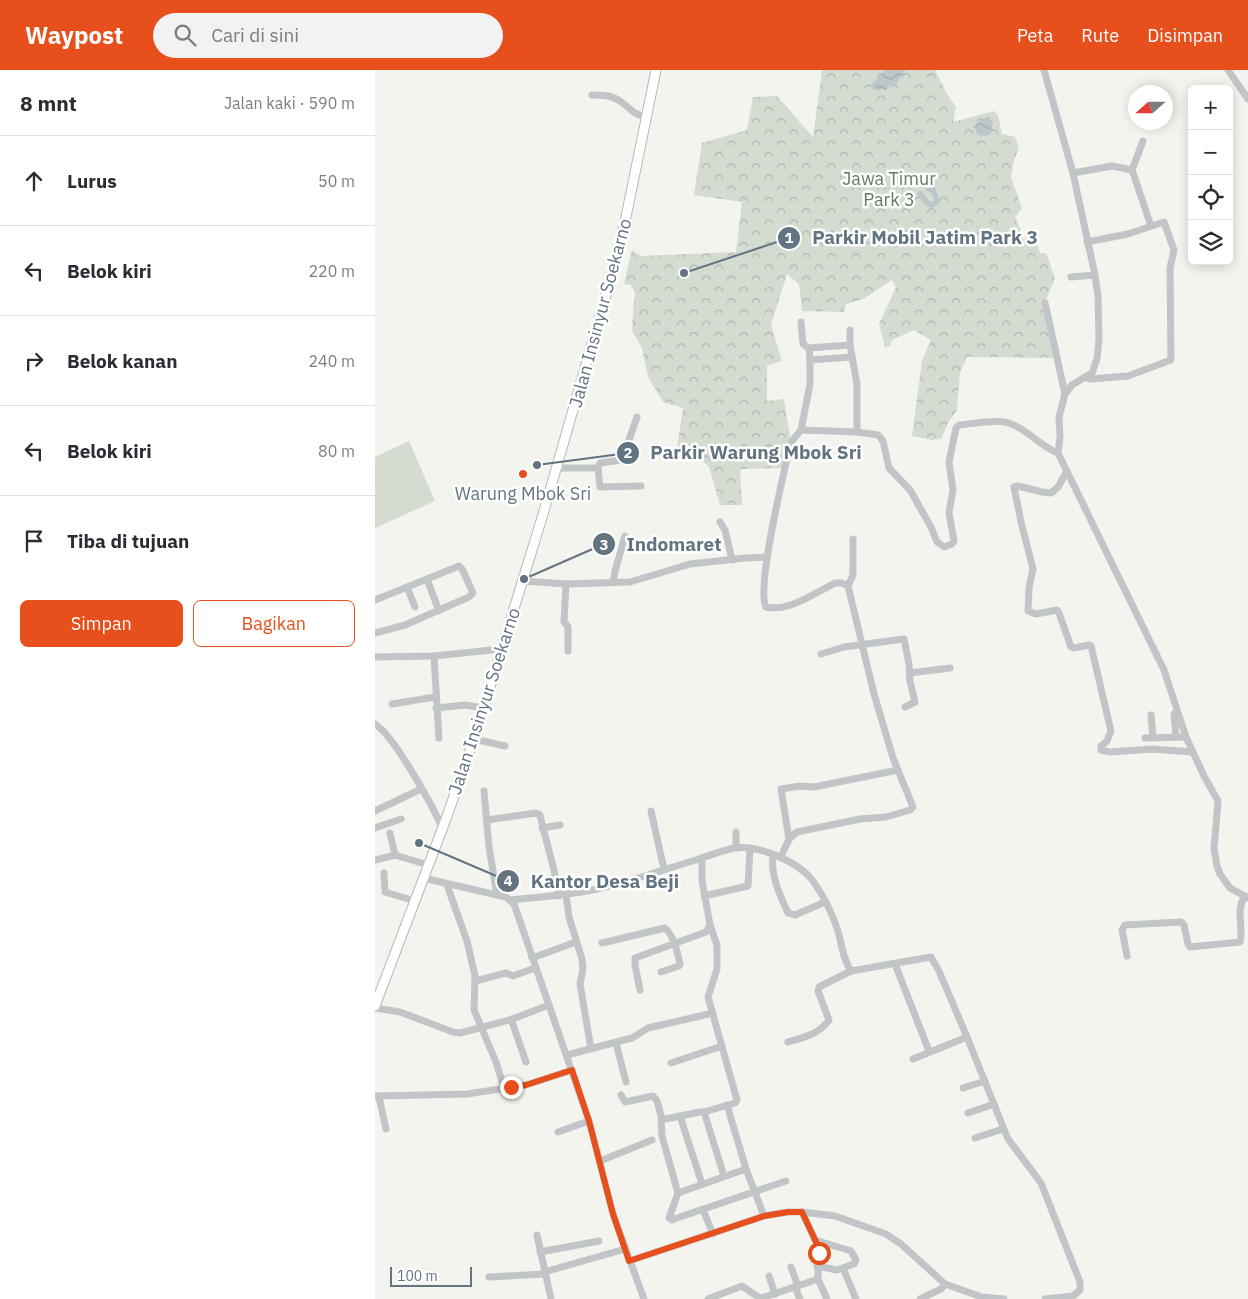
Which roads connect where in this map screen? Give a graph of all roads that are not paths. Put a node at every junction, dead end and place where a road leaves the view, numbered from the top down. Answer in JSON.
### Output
{"nodes":[{"id":1,"x":656,"y":70,"type":"edge"},
{"id":2,"x":1044,"y":70,"type":"edge"},
{"id":3,"x":1228,"y":70,"type":"edge"},
{"id":4,"x":592,"y":95,"type":"dead end"},
{"id":5,"x":1248,"y":99,"type":"edge"},
{"id":6,"x":647,"y":117,"type":"junction"},
{"id":7,"x":1143,"y":141,"type":"dead end"},
{"id":8,"x":1132,"y":170,"type":"junction"},
{"id":9,"x":1073,"y":173,"type":"junction"},
{"id":10,"x":1151,"y":226,"type":"junction"},
{"id":11,"x":1087,"y":242,"type":"junction"},
{"id":12,"x":1095,"y":275,"type":"junction"},
{"id":13,"x":1071,"y":277,"type":"dead end"},
{"id":14,"x":1045,"y":303,"type":"dead end"},
{"id":15,"x":801,"y":322,"type":"dead end"},
{"id":16,"x":850,"y":330,"type":"dead end"},
{"id":17,"x":850,"y":345,"type":"junction"},
{"id":18,"x":809,"y":348,"type":"junction"},
{"id":19,"x":852,"y":357,"type":"junction"},
{"id":20,"x":811,"y":360,"type":"junction"},
{"id":21,"x":1085,"y":378,"type":"junction"},
{"id":22,"x":1065,"y":394,"type":"junction"},
{"id":23,"x":637,"y":417,"type":"dead end"},
{"id":24,"x":801,"y":430,"type":"junction"},
{"id":25,"x":857,"y":432,"type":"junction"},
{"id":26,"x":1058,"y":454,"type":"junction"},
{"id":27,"x":557,"y":468,"type":"junction"},
{"id":28,"x":598,"y":468,"type":"junction"},
{"id":29,"x":1067,"y":471,"type":"junction"},
{"id":30,"x":641,"y":486,"type":"dead end"},
{"id":31,"x":720,"y":522,"type":"dead end"},
{"id":32,"x":625,"y":536,"type":"dead end"},
{"id":33,"x":853,"y":539,"type":"dead end"},
{"id":34,"x":767,"y":557,"type":"junction"},
{"id":35,"x":731,"y":560,"type":"junction"},
{"id":36,"x":427,"y":579,"type":"junction"},
{"id":37,"x":523,"y":581,"type":"junction"},
{"id":38,"x":613,"y":583,"type":"junction"},
{"id":39,"x":566,"y":584,"type":"junction"},
{"id":40,"x":848,"y":586,"type":"junction"},
{"id":41,"x":407,"y":587,"type":"junction"},
{"id":42,"x":375,"y":600,"type":"edge"},
{"id":43,"x":415,"y":607,"type":"dead end"},
{"id":44,"x":439,"y":611,"type":"junction"},
{"id":45,"x":375,"y":633,"type":"edge"},
{"id":46,"x":862,"y":645,"type":"junction"},
{"id":47,"x":501,"y":649,"type":"junction"},
{"id":48,"x":568,"y":651,"type":"dead end"},
{"id":49,"x":821,"y":654,"type":"dead end"},
{"id":50,"x":375,"y":656,"type":"edge"},
{"id":51,"x":434,"y":656,"type":"junction"},
{"id":52,"x":949,"y":668,"type":"dead end"},
{"id":53,"x":910,"y":673,"type":"junction"},
{"id":54,"x":435,"y":697,"type":"junction"},
{"id":55,"x":392,"y":704,"type":"dead end"},
{"id":56,"x":436,"y":708,"type":"junction"},
{"id":57,"x":484,"y":708,"type":"junction"},
{"id":58,"x":905,"y":708,"type":"dead end"},
{"id":59,"x":1173,"y":714,"type":"dead end"},
{"id":60,"x":1151,"y":715,"type":"dead end"},
{"id":61,"x":375,"y":724,"type":"edge"},
{"id":62,"x":1176,"y":737,"type":"junction"},
{"id":63,"x":1186,"y":737,"type":"junction"},
{"id":64,"x":439,"y":738,"type":"dead end"},
{"id":65,"x":1145,"y":738,"type":"dead end"},
{"id":66,"x":1153,"y":738,"type":"junction"},
{"id":67,"x":474,"y":740,"type":"junction"},
{"id":68,"x":505,"y":746,"type":"dead end"},
{"id":69,"x":1192,"y":752,"type":"junction"},
{"id":70,"x":898,"y":770,"type":"junction"},
{"id":71,"x":421,"y":789,"type":"junction"},
{"id":72,"x":484,"y":791,"type":"dead end"},
{"id":73,"x":375,"y":811,"type":"edge"},
{"id":74,"x":651,"y":811,"type":"dead end"},
{"id":75,"x":401,"y":819,"type":"dead end"},
{"id":76,"x":487,"y":820,"type":"junction"},
{"id":77,"x":560,"y":825,"type":"dead end"},
{"id":78,"x":375,"y":828,"type":"edge"},
{"id":79,"x":543,"y":828,"type":"junction"},
{"id":80,"x":443,"y":829,"type":"junction"},
{"id":81,"x":735,"y":832,"type":"dead end"},
{"id":82,"x":390,"y":833,"type":"dead end"},
{"id":83,"x":789,"y":839,"type":"junction"},
{"id":84,"x":735,"y":848,"type":"junction"},
{"id":85,"x":750,"y":849,"type":"junction"},
{"id":86,"x":395,"y":855,"type":"junction"},
{"id":87,"x":773,"y":855,"type":"junction"},
{"id":88,"x":781,"y":857,"type":"junction"},
{"id":89,"x":702,"y":858,"type":"junction"},
{"id":90,"x":375,"y":860,"type":"edge"},
{"id":91,"x":429,"y":865,"type":"junction"},
{"id":92,"x":664,"y":869,"type":"junction"},
{"id":93,"x":384,"y":873,"type":"dead end"},
{"id":94,"x":423,"y":878,"type":"junction"},
{"id":95,"x":447,"y":884,"type":"junction"},
{"id":96,"x":497,"y":895,"type":"junction"},
{"id":97,"x":562,"y":895,"type":"junction"},
{"id":98,"x":704,"y":896,"type":"junction"},
{"id":99,"x":1247,"y":897,"type":"edge"},
{"id":100,"x":511,"y":900,"type":"junction"},
{"id":101,"x":415,"y":901,"type":"junction"},
{"id":102,"x":825,"y":902,"type":"junction"},
{"id":103,"x":710,"y":925,"type":"junction"},
{"id":104,"x":576,"y":942,"type":"junction"},
{"id":105,"x":602,"y":943,"type":"dead end"},
{"id":106,"x":675,"y":944,"type":"junction"},
{"id":107,"x":1127,"y":956,"type":"dead end"},
{"id":108,"x":531,"y":958,"type":"junction"},
{"id":109,"x":895,"y":964,"type":"junction"},
{"id":110,"x":535,"y":968,"type":"junction"},
{"id":111,"x":851,"y":971,"type":"junction"},
{"id":112,"x":661,"y":972,"type":"dead end"},
{"id":113,"x":475,"y":980,"type":"junction"},
{"id":114,"x":640,"y":990,"type":"dead end"},
{"id":115,"x":549,"y":1005,"type":"junction"},
{"id":116,"x":375,"y":1007,"type":"edge"},
{"id":117,"x":713,"y":1013,"type":"junction"},
{"id":118,"x":511,"y":1019,"type":"junction"},
{"id":119,"x":481,"y":1027,"type":"junction"},
{"id":120,"x":967,"y":1037,"type":"junction"},
{"id":121,"x":788,"y":1042,"type":"dead end"},
{"id":122,"x":616,"y":1043,"type":"junction"},
{"id":123,"x":722,"y":1046,"type":"junction"},
{"id":124,"x":591,"y":1049,"type":"junction"},
{"id":125,"x":929,"y":1051,"type":"junction"},
{"id":126,"x":567,"y":1055,"type":"junction"},
{"id":127,"x":913,"y":1059,"type":"dead end"},
{"id":128,"x":526,"y":1062,"type":"dead end"},
{"id":129,"x":671,"y":1063,"type":"dead end"},
{"id":130,"x":572,"y":1070,"type":"junction"},
{"id":131,"x":985,"y":1081,"type":"junction"},
{"id":132,"x":626,"y":1082,"type":"dead end"},
{"id":133,"x":504,"y":1088,"type":"junction"},
{"id":134,"x":963,"y":1088,"type":"dead end"},
{"id":135,"x":621,"y":1095,"type":"dead end"},
{"id":136,"x":377,"y":1097,"type":"edge"},
{"id":137,"x":994,"y":1104,"type":"junction"},
{"id":138,"x":727,"y":1106,"type":"junction"},
{"id":139,"x":704,"y":1112,"type":"junction"},
{"id":140,"x":968,"y":1113,"type":"dead end"},
{"id":141,"x":680,"y":1116,"type":"junction"},
{"id":142,"x":662,"y":1119,"type":"junction"},
{"id":143,"x":589,"y":1121,"type":"junction"},
{"id":144,"x":386,"y":1128,"type":"dead end"},
{"id":145,"x":1003,"y":1129,"type":"junction"},
{"id":146,"x":558,"y":1132,"type":"dead end"},
{"id":147,"x":975,"y":1138,"type":"dead end"},
{"id":148,"x":652,"y":1140,"type":"dead end"},
{"id":149,"x":600,"y":1161,"type":"junction"},
{"id":150,"x":746,"y":1169,"type":"junction"},
{"id":151,"x":723,"y":1176,"type":"junction"},
{"id":152,"x":786,"y":1181,"type":"dead end"},
{"id":153,"x":702,"y":1184,"type":"junction"},
{"id":154,"x":755,"y":1192,"type":"junction"},
{"id":155,"x":678,"y":1193,"type":"junction"},
{"id":156,"x":703,"y":1210,"type":"junction"},
{"id":157,"x":802,"y":1212,"type":"junction"},
{"id":158,"x":764,"y":1216,"type":"junction"},
{"id":159,"x":713,"y":1234,"type":"junction"},
{"id":160,"x":537,"y":1236,"type":"dead end"},
{"id":161,"x":815,"y":1240,"type":"junction"},
{"id":162,"x":599,"y":1241,"type":"dead end"},
{"id":163,"x":625,"y":1249,"type":"junction"},
{"id":164,"x":540,"y":1252,"type":"junction"},
{"id":165,"x":629,"y":1261,"type":"junction"},
{"id":166,"x":817,"y":1266,"type":"junction"},
{"id":167,"x":791,"y":1267,"type":"dead end"},
{"id":168,"x":843,"y":1268,"type":"junction"},
{"id":169,"x":545,"y":1273,"type":"junction"},
{"id":170,"x":769,"y":1276,"type":"dead end"},
{"id":171,"x":489,"y":1277,"type":"dead end"},
{"id":172,"x":818,"y":1279,"type":"junction"},
{"id":173,"x":945,"y":1284,"type":"junction"},
{"id":174,"x":796,"y":1287,"type":"junction"},
{"id":175,"x":775,"y":1294,"type":"junction"},
{"id":176,"x":756,"y":1298,"type":"edge"},
{"id":177,"x":551,"y":1299,"type":"edge"},
{"id":178,"x":644,"y":1299,"type":"edge"},
{"id":179,"x":708,"y":1299,"type":"edge"},
{"id":180,"x":800,"y":1299,"type":"edge"},
{"id":181,"x":827,"y":1299,"type":"edge"},
{"id":182,"x":856,"y":1299,"type":"edge"},
{"id":183,"x":923,"y":1299,"type":"edge"},
{"id":184,"x":1004,"y":1299,"type":"edge"},
{"id":185,"x":1045,"y":1299,"type":"edge"}],
"edges":[{"from":1,"to":6,"type":"main road","name":"Jalan Insinyur Soekarno"},
{"from":2,"to":9,"type":"street"},
{"from":3,"to":5,"type":"street"},
{"from":4,"to":6,"type":"street"},
{"from":6,"to":27,"type":"main road","name":"Jalan Insinyur Soekarno"},
{"from":7,"to":8,"type":"street"},
{"from":8,"to":9,"type":"street"},
{"from":8,"to":10,"type":"street"},
{"from":9,"to":11,"type":"street"},
{"from":10,"to":11,"type":"street"},
{"from":10,"to":21,"type":"street"},
{"from":11,"to":12,"type":"street"},
{"from":12,"to":13,"type":"street"},
{"from":12,"to":21,"type":"street"},
{"from":14,"to":22,"type":"street"},
{"from":15,"to":18,"type":"street"},
{"from":16,"to":17,"type":"street"},
{"from":17,"to":18,"type":"street"},
{"from":17,"to":19,"type":"street"},
{"from":18,"to":20,"type":"street"},
{"from":19,"to":20,"type":"street"},
{"from":19,"to":25,"type":"street"},
{"from":20,"to":24,"type":"street"},
{"from":21,"to":22,"type":"street"},
{"from":22,"to":26,"type":"street"},
{"from":23,"to":28,"type":"street"},
{"from":24,"to":25,"type":"street"},
{"from":24,"to":34,"type":"street"},
{"from":25,"to":26,"type":"street"},
{"from":26,"to":29,"type":"street"},
{"from":27,"to":28,"type":"street"},
{"from":27,"to":37,"type":"main road","name":"Jalan Insinyur Soekarno"},
{"from":28,"to":30,"type":"street"},
{"from":29,"to":63,"type":"street"},
{"from":29,"to":69,"type":"street"},
{"from":31,"to":35,"type":"street"},
{"from":32,"to":38,"type":"street"},
{"from":33,"to":40,"type":"street"},
{"from":34,"to":35,"type":"street"},
{"from":34,"to":40,"type":"street"},
{"from":35,"to":38,"type":"street"},
{"from":36,"to":41,"type":"street"},
{"from":36,"to":44,"type":"street"},
{"from":36,"to":44,"type":"street"},
{"from":37,"to":39,"type":"street"},
{"from":37,"to":47,"type":"main road","name":"Jalan Insinyur Soekarno"},
{"from":38,"to":39,"type":"street"},
{"from":39,"to":48,"type":"street"},
{"from":40,"to":46,"type":"street"},
{"from":41,"to":42,"type":"street"},
{"from":41,"to":43,"type":"street"},
{"from":44,"to":45,"type":"street"},
{"from":46,"to":49,"type":"street"},
{"from":46,"to":53,"type":"street"},
{"from":46,"to":70,"type":"street"},
{"from":47,"to":51,"type":"street"},
{"from":47,"to":57,"type":"main road","name":"Jalan Insinyur Soekarno"},
{"from":50,"to":51,"type":"street"},
{"from":51,"to":54,"type":"street"},
{"from":52,"to":53,"type":"street"},
{"from":53,"to":58,"type":"street"},
{"from":54,"to":55,"type":"street"},
{"from":54,"to":56,"type":"street"},
{"from":56,"to":57,"type":"street"},
{"from":56,"to":64,"type":"street"},
{"from":57,"to":67,"type":"main road","name":"Jalan Insinyur Soekarno"},
{"from":59,"to":62,"type":"street"},
{"from":60,"to":66,"type":"street"},
{"from":61,"to":71,"type":"street"},
{"from":62,"to":63,"type":"street"},
{"from":62,"to":66,"type":"street"},
{"from":63,"to":69,"type":"street"},
{"from":65,"to":66,"type":"street"},
{"from":67,"to":68,"type":"street"},
{"from":67,"to":80,"type":"main road","name":"Jalan Insinyur Soekarno"},
{"from":69,"to":99,"type":"street"},
{"from":70,"to":83,"type":"street"},
{"from":70,"to":83,"type":"street"},
{"from":71,"to":73,"type":"street"},
{"from":71,"to":80,"type":"street"},
{"from":72,"to":76,"type":"street"},
{"from":74,"to":92,"type":"street"},
{"from":75,"to":78,"type":"street"},
{"from":76,"to":79,"type":"street"},
{"from":76,"to":96,"type":"street"},
{"from":77,"to":79,"type":"street"},
{"from":79,"to":97,"type":"street"},
{"from":80,"to":91,"type":"main road","name":"Jalan Insinyur Soekarno"},
{"from":81,"to":84,"type":"street"},
{"from":82,"to":86,"type":"street"},
{"from":83,"to":88,"type":"street"},
{"from":84,"to":85,"type":"street"},
{"from":84,"to":89,"type":"street"},
{"from":85,"to":87,"type":"street"},
{"from":85,"to":98,"type":"street"},
{"from":86,"to":90,"type":"street"},
{"from":86,"to":91,"type":"street"},
{"from":87,"to":88,"type":"street"},
{"from":87,"to":102,"type":"street"},
{"from":88,"to":102,"type":"street"},
{"from":89,"to":92,"type":"street"},
{"from":89,"to":98,"type":"street"},
{"from":91,"to":94,"type":"main road","name":"Jalan Insinyur Soekarno"},
{"from":92,"to":97,"type":"street"},
{"from":93,"to":101,"type":"street"},
{"from":94,"to":95,"type":"street"},
{"from":94,"to":101,"type":"main road","name":"Jalan Insinyur Soekarno"},
{"from":95,"to":96,"type":"street"},
{"from":95,"to":113,"type":"street"},
{"from":96,"to":100,"type":"street"},
{"from":97,"to":100,"type":"street"},
{"from":97,"to":104,"type":"street"},
{"from":98,"to":103,"type":"street"},
{"from":99,"to":107,"type":"street"},
{"from":100,"to":108,"type":"street"},
{"from":101,"to":116,"type":"main road","name":"Jalan Insinyur Soekarno"},
{"from":102,"to":111,"type":"street"},
{"from":103,"to":106,"type":"street"},
{"from":103,"to":117,"type":"street"},
{"from":104,"to":108,"type":"street"},
{"from":104,"to":124,"type":"street"},
{"from":105,"to":106,"type":"street"},
{"from":106,"to":112,"type":"street"},
{"from":106,"to":114,"type":"street"},
{"from":108,"to":110,"type":"street"},
{"from":109,"to":111,"type":"street"},
{"from":109,"to":120,"type":"street"},
{"from":109,"to":125,"type":"street"},
{"from":110,"to":113,"type":"street"},
{"from":110,"to":115,"type":"street"},
{"from":111,"to":121,"type":"street"},
{"from":113,"to":119,"type":"street"},
{"from":115,"to":118,"type":"street"},
{"from":115,"to":126,"type":"street"},
{"from":116,"to":119,"type":"street"},
{"from":117,"to":122,"type":"street"},
{"from":117,"to":123,"type":"street"},
{"from":118,"to":119,"type":"street"},
{"from":118,"to":128,"type":"street"},
{"from":119,"to":133,"type":"street"},
{"from":120,"to":125,"type":"street"},
{"from":120,"to":131,"type":"street"},
{"from":122,"to":124,"type":"street"},
{"from":122,"to":132,"type":"street"},
{"from":123,"to":129,"type":"street"},
{"from":123,"to":138,"type":"street"},
{"from":124,"to":126,"type":"street"},
{"from":125,"to":127,"type":"street"},
{"from":126,"to":130,"type":"street"},
{"from":130,"to":133,"type":"street"},
{"from":130,"to":143,"type":"street"},
{"from":131,"to":134,"type":"street"},
{"from":131,"to":137,"type":"street"},
{"from":133,"to":136,"type":"street"},
{"from":135,"to":142,"type":"street"},
{"from":136,"to":144,"type":"street"},
{"from":137,"to":140,"type":"street"},
{"from":137,"to":145,"type":"street"},
{"from":138,"to":139,"type":"street"},
{"from":138,"to":150,"type":"street"},
{"from":139,"to":141,"type":"street"},
{"from":139,"to":151,"type":"street"},
{"from":141,"to":142,"type":"street"},
{"from":141,"to":153,"type":"street"},
{"from":142,"to":155,"type":"street"},
{"from":143,"to":146,"type":"street"},
{"from":143,"to":149,"type":"street"},
{"from":145,"to":147,"type":"street"},
{"from":145,"to":185,"type":"street"},
{"from":148,"to":149,"type":"street"},
{"from":149,"to":163,"type":"street"},
{"from":150,"to":151,"type":"street"},
{"from":150,"to":154,"type":"street"},
{"from":151,"to":153,"type":"street"},
{"from":152,"to":154,"type":"street"},
{"from":153,"to":155,"type":"street"},
{"from":154,"to":156,"type":"street"},
{"from":154,"to":158,"type":"street"},
{"from":155,"to":156,"type":"street"},
{"from":156,"to":159,"type":"street"},
{"from":157,"to":158,"type":"street"},
{"from":157,"to":161,"type":"street"},
{"from":157,"to":173,"type":"street"},
{"from":158,"to":159,"type":"street"},
{"from":159,"to":165,"type":"street"},
{"from":160,"to":164,"type":"street"},
{"from":161,"to":166,"type":"street"},
{"from":161,"to":168,"type":"street"},
{"from":162,"to":164,"type":"street"},
{"from":163,"to":165,"type":"street"},
{"from":163,"to":169,"type":"street"},
{"from":164,"to":169,"type":"street"},
{"from":165,"to":178,"type":"street"},
{"from":166,"to":168,"type":"street"},
{"from":166,"to":172,"type":"street"},
{"from":167,"to":174,"type":"street"},
{"from":168,"to":182,"type":"street"},
{"from":169,"to":171,"type":"street"},
{"from":169,"to":177,"type":"street"},
{"from":170,"to":175,"type":"street"},
{"from":172,"to":174,"type":"street"},
{"from":172,"to":181,"type":"street"},
{"from":173,"to":183,"type":"street"},
{"from":173,"to":184,"type":"street"},
{"from":174,"to":175,"type":"street"},
{"from":174,"to":180,"type":"street"},
{"from":175,"to":176,"type":"street"},
{"from":176,"to":179,"type":"street"}]}
